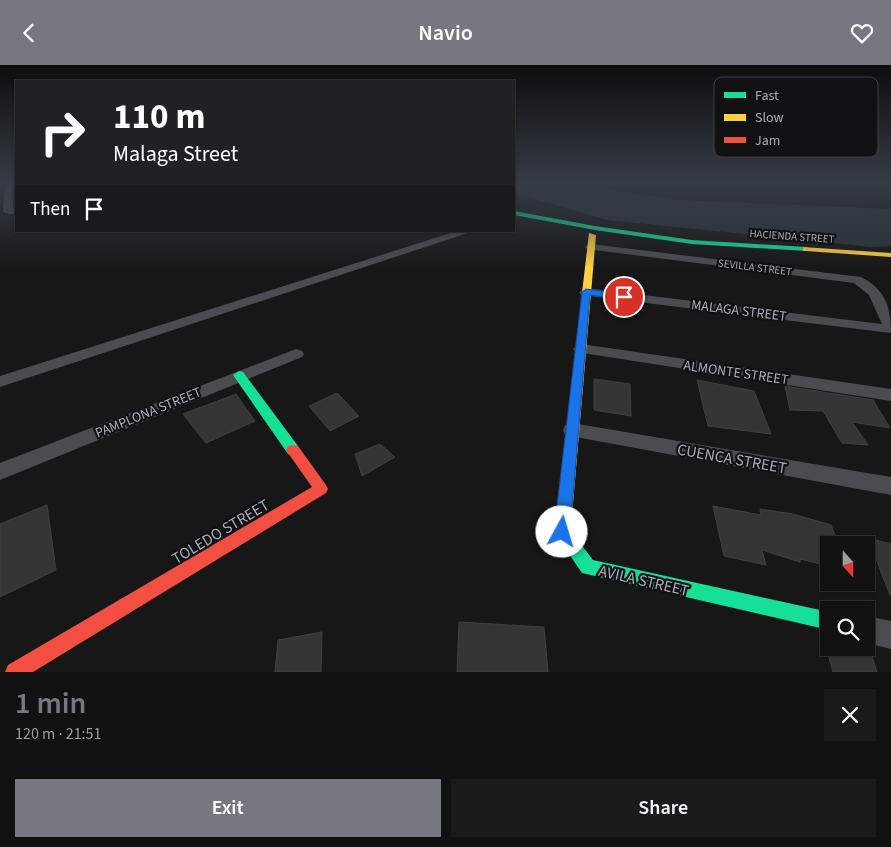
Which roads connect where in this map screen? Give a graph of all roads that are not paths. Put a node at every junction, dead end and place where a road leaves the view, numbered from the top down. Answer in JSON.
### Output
{"nodes":[{"id":1,"x":15,"y":213,"type":"edge"},
{"id":2,"x":516,"y":215,"type":"edge"},
{"id":3,"x":0,"y":219,"type":"edge"},
{"id":4,"x":466,"y":232,"type":"edge"},
{"id":5,"x":592,"y":241,"type":"joint"},
{"id":6,"x":891,"y":255,"type":"edge"},
{"id":7,"x":586,"y":292,"type":"junction"},
{"id":8,"x":891,"y":329,"type":"edge"},
{"id":9,"x":581,"y":349,"type":"junction"},
{"id":10,"x":296,"y":354,"type":"dead end"},
{"id":11,"x":239,"y":375,"type":"junction"},
{"id":12,"x":0,"y":382,"type":"edge"},
{"id":13,"x":891,"y":395,"type":"edge"},
{"id":14,"x":572,"y":430,"type":"junction"},
{"id":15,"x":0,"y":473,"type":"edge"},
{"id":16,"x":891,"y":486,"type":"edge"},
{"id":17,"x":820,"y":619,"type":"edge"},
{"id":18,"x":875,"y":631,"type":"edge"},
{"id":19,"x":891,"y":635,"type":"edge"},
{"id":20,"x":14,"y":672,"type":"edge"}],
"edges":[{"from":1,"to":3,"type":"street"},
{"from":2,"to":6,"type":"street","name":"HACIENDA STREET"},
{"from":4,"to":12,"type":"street"},
{"from":5,"to":7,"type":"street","name":"AVILA STREET"},
{"from":5,"to":8,"type":"street","name":"SEVILLA STREET"},
{"from":7,"to":8,"type":"street","name":"MALAGA STREET"},
{"from":7,"to":9,"type":"street","name":"AVILA STREET"},
{"from":9,"to":13,"type":"street","name":"ALMONTE STREET"},
{"from":9,"to":14,"type":"street","name":"AVILA STREET"},
{"from":10,"to":11,"type":"street","name":"PAMPLONA STREET"},
{"from":11,"to":15,"type":"street","name":"PAMPLONA STREET"},
{"from":11,"to":20,"type":"street","name":"TOLEDO STREET"},
{"from":14,"to":16,"type":"street","name":"CUENCA STREET"},
{"from":14,"to":17,"type":"street","name":"AVILA STREET"},
{"from":18,"to":19,"type":"street"}]}
